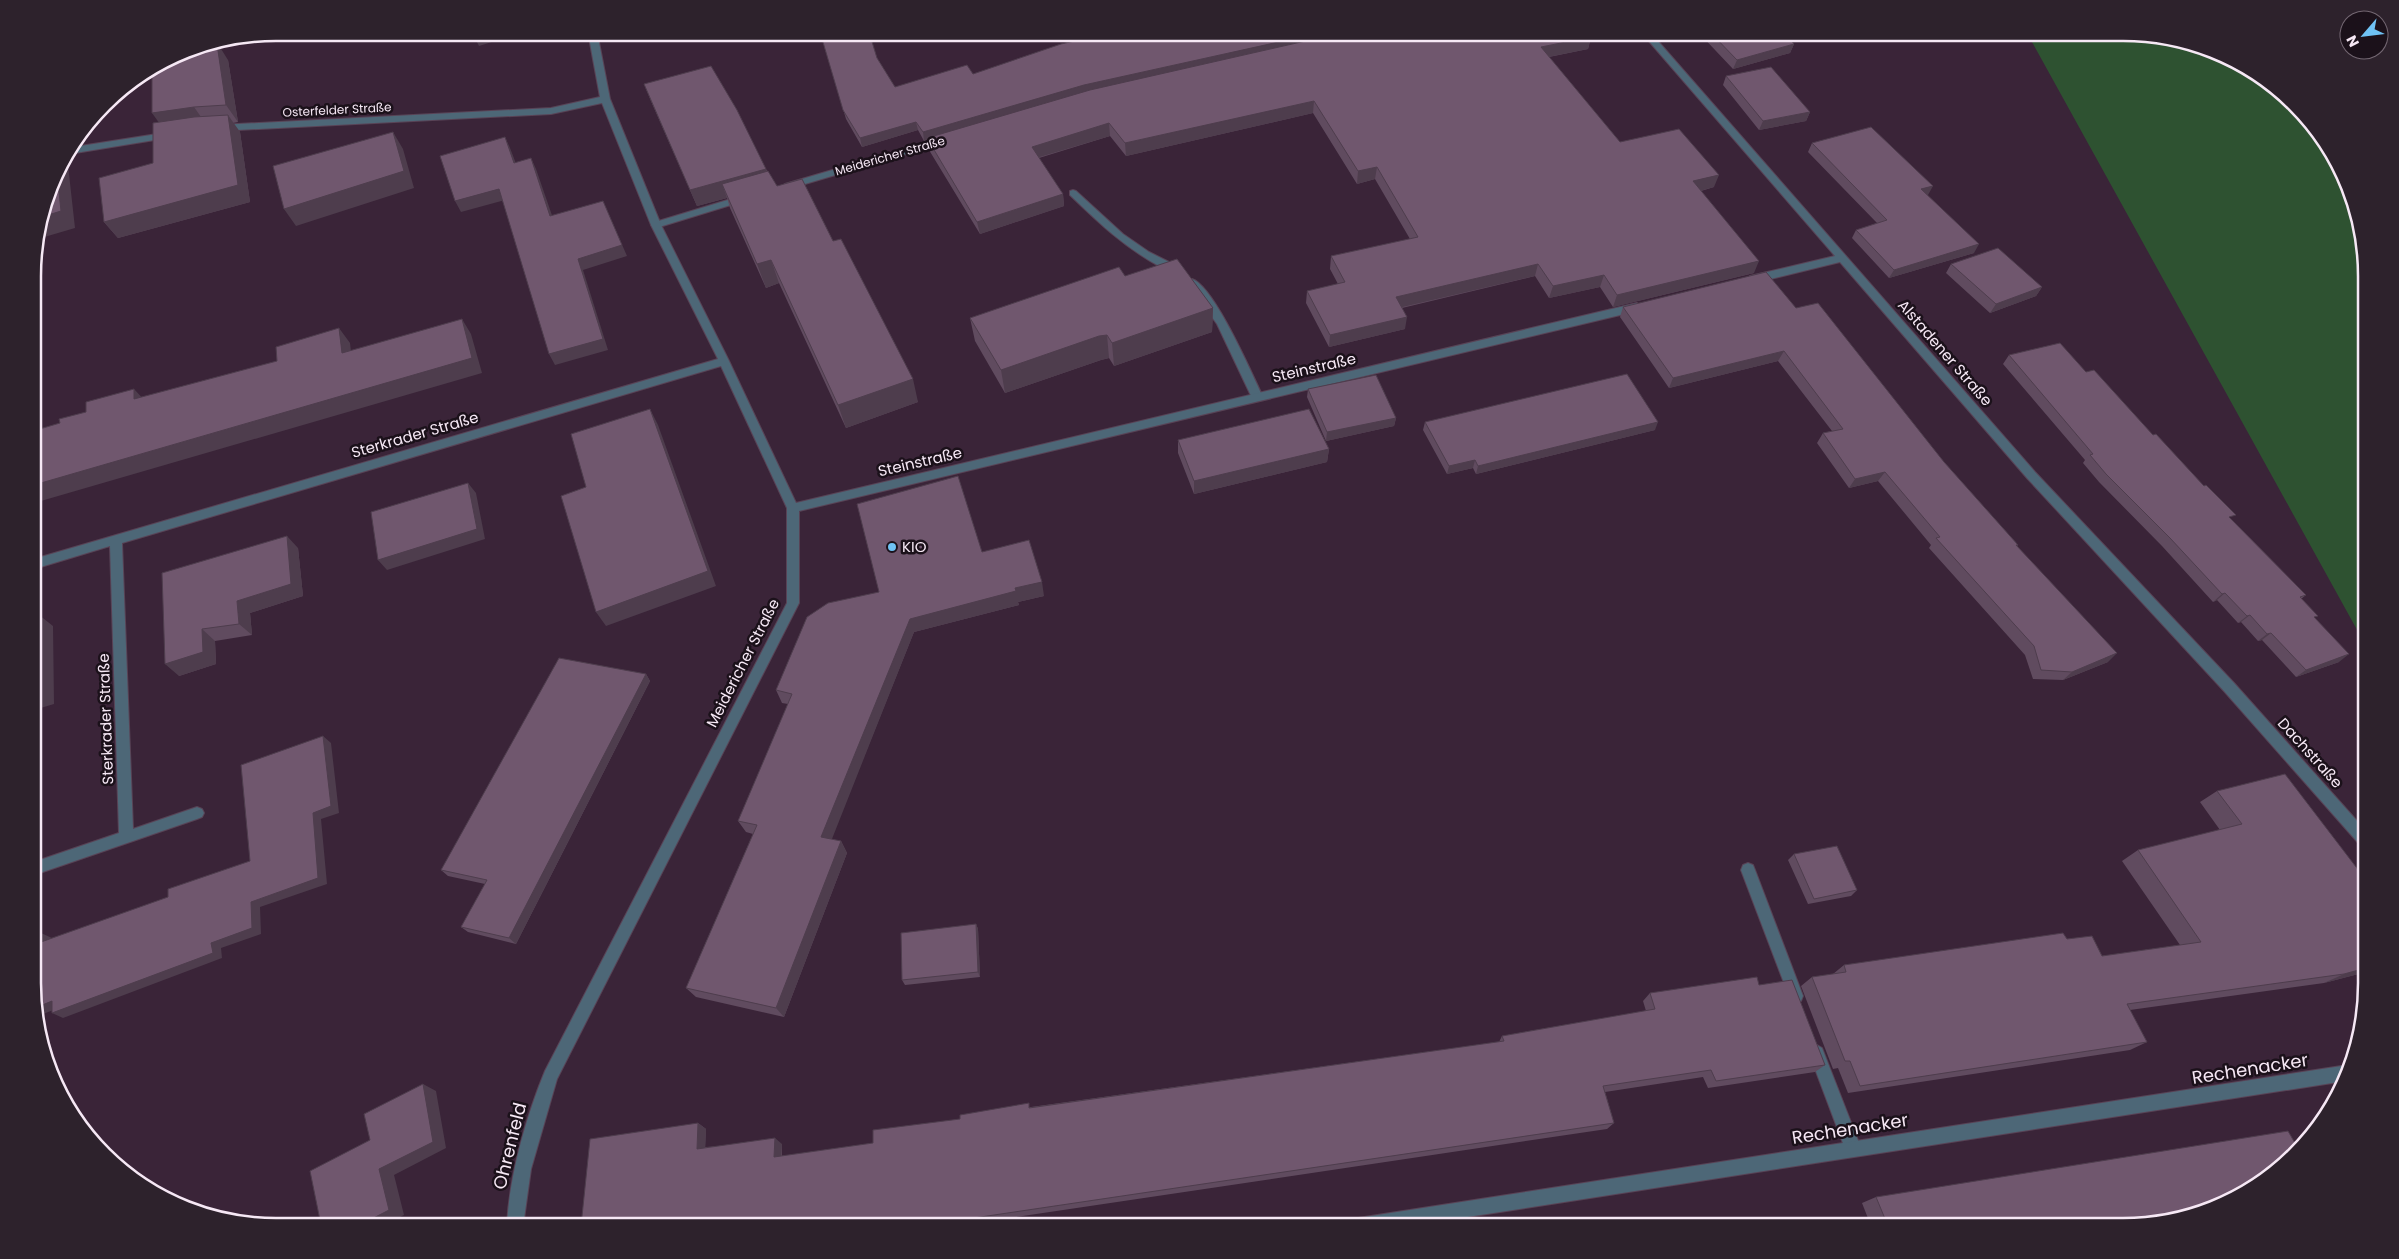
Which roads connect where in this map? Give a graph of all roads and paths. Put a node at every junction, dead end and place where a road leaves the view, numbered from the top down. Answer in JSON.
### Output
{"nodes":[{"id":1,"x":594,"y":41,"type":"edge"},
{"id":2,"x":1653,"y":41,"type":"edge"},
{"id":3,"x":605,"y":99,"type":"junction"},
{"id":4,"x":206,"y":129,"type":"edge"},
{"id":5,"x":177,"y":134,"type":"edge"},
{"id":6,"x":956,"y":136,"type":"edge"},
{"id":7,"x":79,"y":150,"type":"edge"},
{"id":8,"x":778,"y":189,"type":"edge"},
{"id":9,"x":1073,"y":193,"type":"dead end"},
{"id":10,"x":750,"y":197,"type":"edge"},
{"id":11,"x":656,"y":225,"type":"junction"},
{"id":12,"x":1842,"y":258,"type":"junction"},
{"id":13,"x":1746,"y":280,"type":"edge"},
{"id":14,"x":1650,"y":303,"type":"edge"},
{"id":15,"x":724,"y":361,"type":"junction"},
{"id":16,"x":1257,"y":397,"type":"junction"},
{"id":17,"x":793,"y":508,"type":"junction"},
{"id":18,"x":116,"y":540,"type":"junction"},
{"id":19,"x":41,"y":562,"type":"edge"},
{"id":20,"x":2229,"y":687,"type":"joint"},
{"id":21,"x":197,"y":813,"type":"dead end"},
{"id":22,"x":2358,"y":832,"type":"edge"},
{"id":23,"x":126,"y":837,"type":"junction"},
{"id":24,"x":41,"y":866,"type":"edge"},
{"id":25,"x":1748,"y":870,"type":"dead end"},
{"id":26,"x":1800,"y":1009,"type":"edge"},
{"id":27,"x":1811,"y":1037,"type":"edge"},
{"id":28,"x":2339,"y":1074,"type":"edge"},
{"id":29,"x":550,"y":1076,"type":"joint"},
{"id":30,"x":1853,"y":1148,"type":"junction"},
{"id":31,"x":515,"y":1218,"type":"edge"},
{"id":32,"x":1409,"y":1218,"type":"edge"}],
"edges":[{"from":1,"to":3,"type":"street","name":"Meidericher Straße"},
{"from":2,"to":12,"type":"street","name":"Alstadener Straße"},
{"from":3,"to":4,"type":"street","name":"Osterfelder Straße"},
{"from":3,"to":11,"type":"street","name":"Meidericher Straße"},
{"from":5,"to":7,"type":"street"},
{"from":6,"to":8,"type":"street","name":"Meidericher Straße"},
{"from":9,"to":16,"type":"street"},
{"from":10,"to":11,"type":"street"},
{"from":11,"to":15,"type":"street","name":"Meidericher Straße"},
{"from":12,"to":13,"type":"street"},
{"from":12,"to":20,"type":"street","name":"Alstadener Straße"},
{"from":14,"to":16,"type":"street","name":"Steinstraße"},
{"from":15,"to":17,"type":"street","name":"Meidericher Straße"},
{"from":15,"to":18,"type":"street","name":"Sterkrader Straße"},
{"from":16,"to":17,"type":"street","name":"Steinstraße"},
{"from":17,"to":29,"type":"street","name":"Meidericher Straße"},
{"from":18,"to":19,"type":"street","name":"Sterkrader Straße"},
{"from":18,"to":23,"type":"street","name":"Sterkrader Straße"},
{"from":20,"to":22,"type":"street","name":"Dachstraße"},
{"from":21,"to":23,"type":"street"},
{"from":23,"to":24,"type":"street"},
{"from":25,"to":26,"type":"street"},
{"from":27,"to":30,"type":"street"},
{"from":28,"to":30,"type":"street","name":"Rechenacker"},
{"from":29,"to":31,"type":"street","name":"Ohrenfeld"},
{"from":30,"to":32,"type":"street","name":"Rechenacker"}]}
